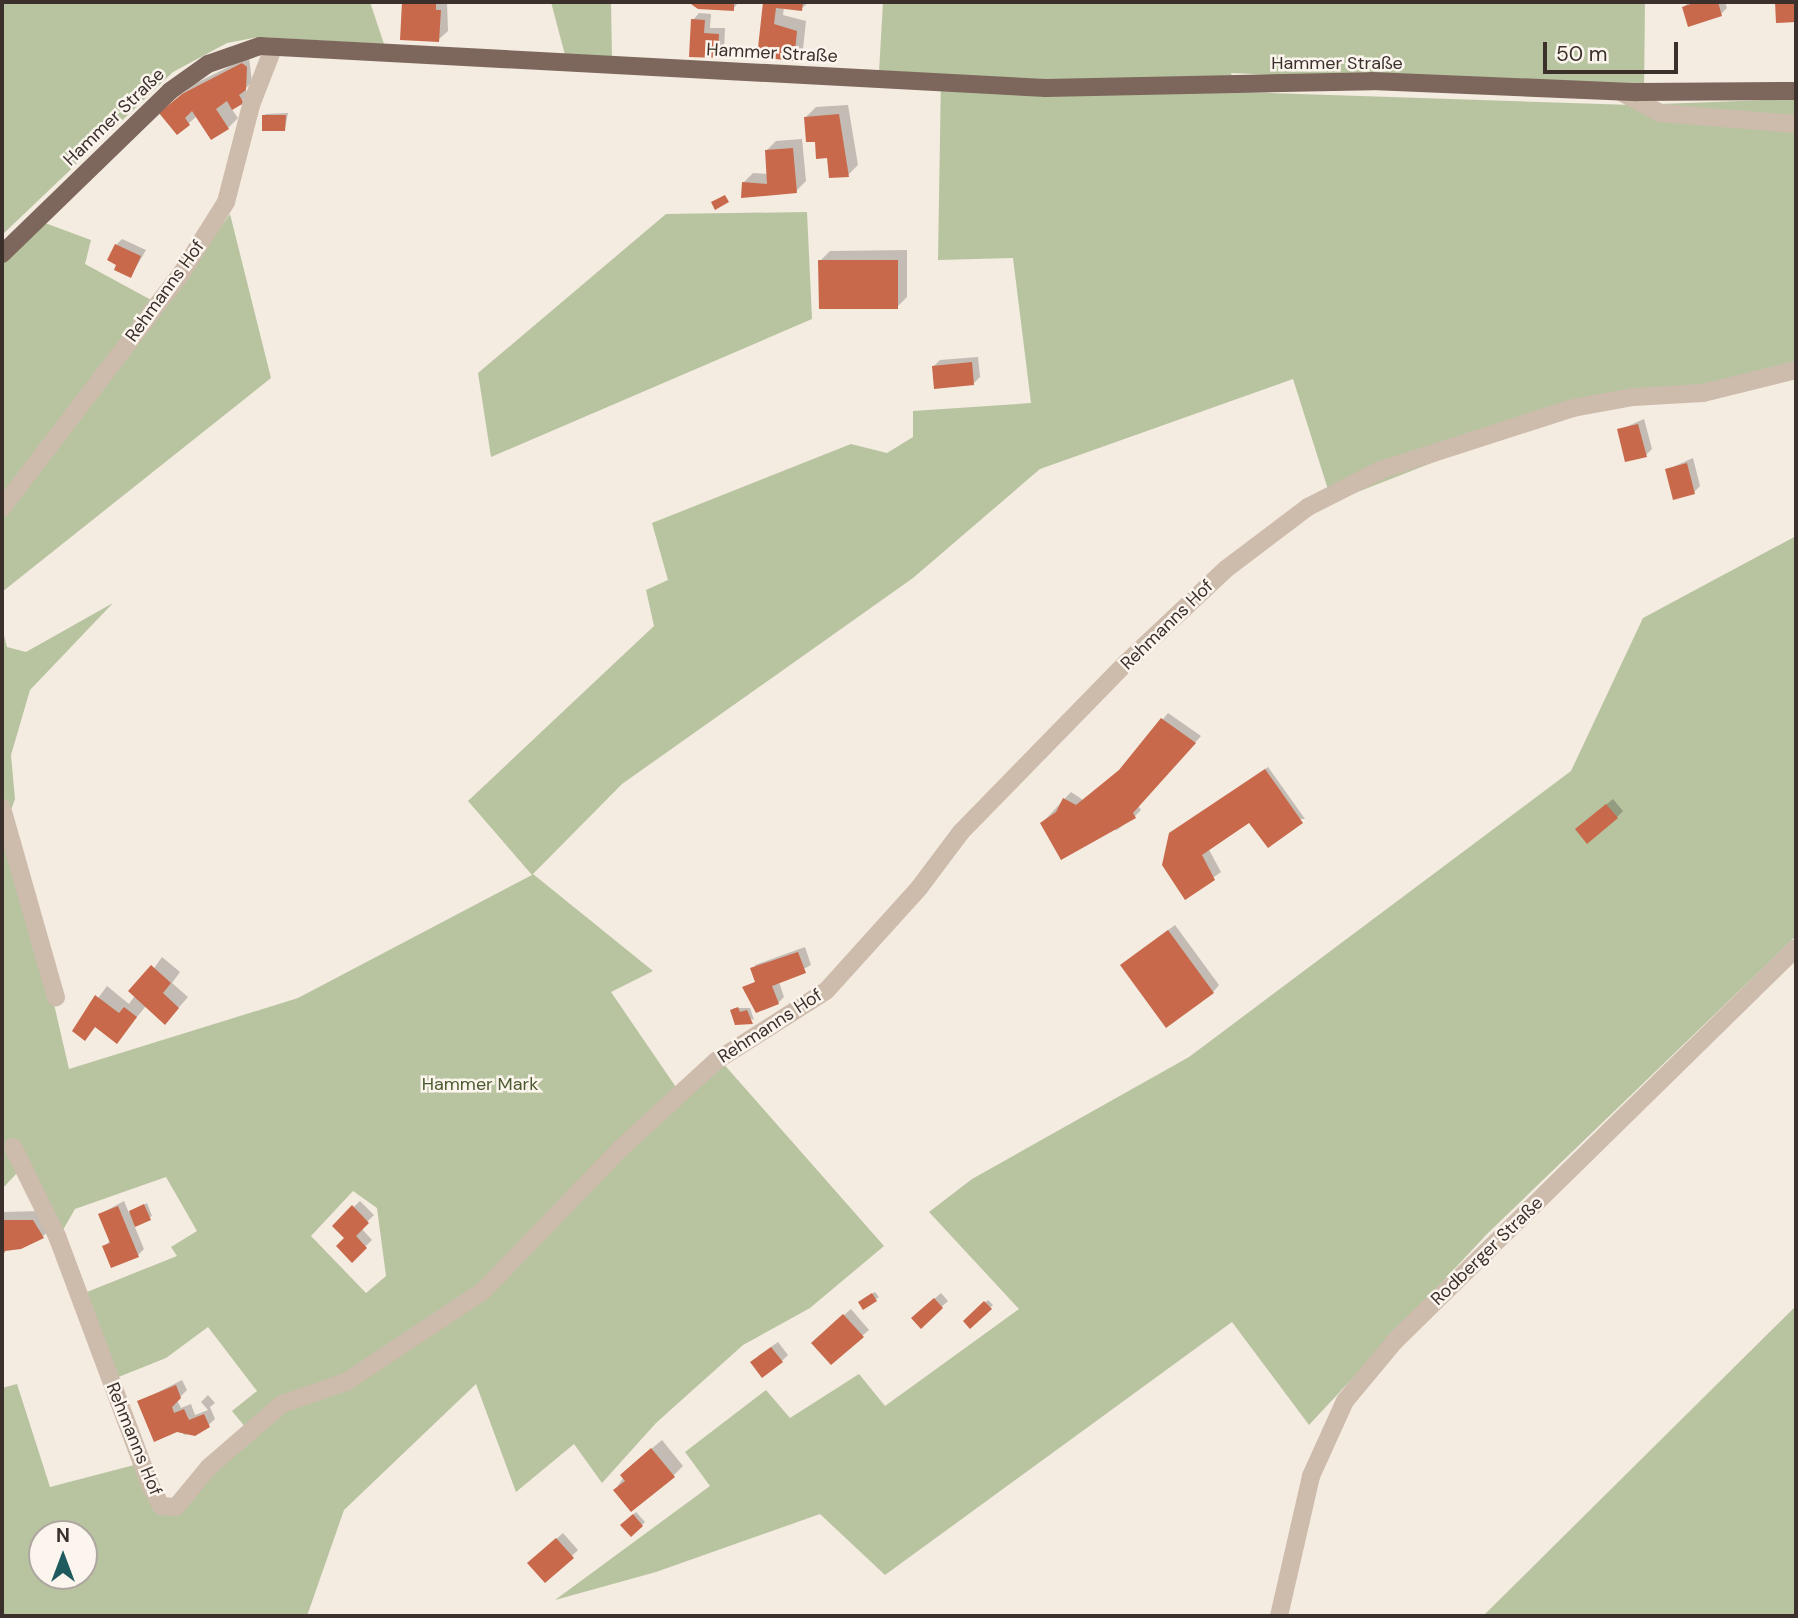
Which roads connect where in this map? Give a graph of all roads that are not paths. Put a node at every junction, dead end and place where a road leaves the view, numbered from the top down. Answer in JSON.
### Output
{"nodes":[{"id":1,"x":274,"y":46,"type":"junction"},
{"id":2,"x":1619,"y":91,"type":"junction"},
{"id":3,"x":1796,"y":91,"type":"edge"},
{"id":4,"x":1796,"y":124,"type":"edge"},
{"id":5,"x":2,"y":254,"type":"edge"},
{"id":6,"x":1796,"y":370,"type":"edge"},
{"id":7,"x":2,"y":508,"type":"edge"},
{"id":8,"x":2,"y":808,"type":"edge"},
{"id":9,"x":1796,"y":948,"type":"edge"},
{"id":10,"x":56,"y":997,"type":"dead end"},
{"id":11,"x":13,"y":1147,"type":"dead end"},
{"id":12,"x":1279,"y":1616,"type":"edge"}],
"edges":[{"from":1,"to":2,"type":"main road","name":"Hammer Straße"},
{"from":1,"to":5,"type":"main road","name":"Hammer Straße"},
{"from":1,"to":7,"type":"street","name":"Rehmanns Hof"},
{"from":2,"to":3,"type":"main road","name":"Hammer Straße"},
{"from":2,"to":4,"type":"street","name":"Hammer Straße"},
{"from":6,"to":11,"type":"street","name":"Rehmanns Hof"},
{"from":8,"to":10,"type":"street"},
{"from":9,"to":12,"type":"street","name":"Rodberger Straße"}]}
